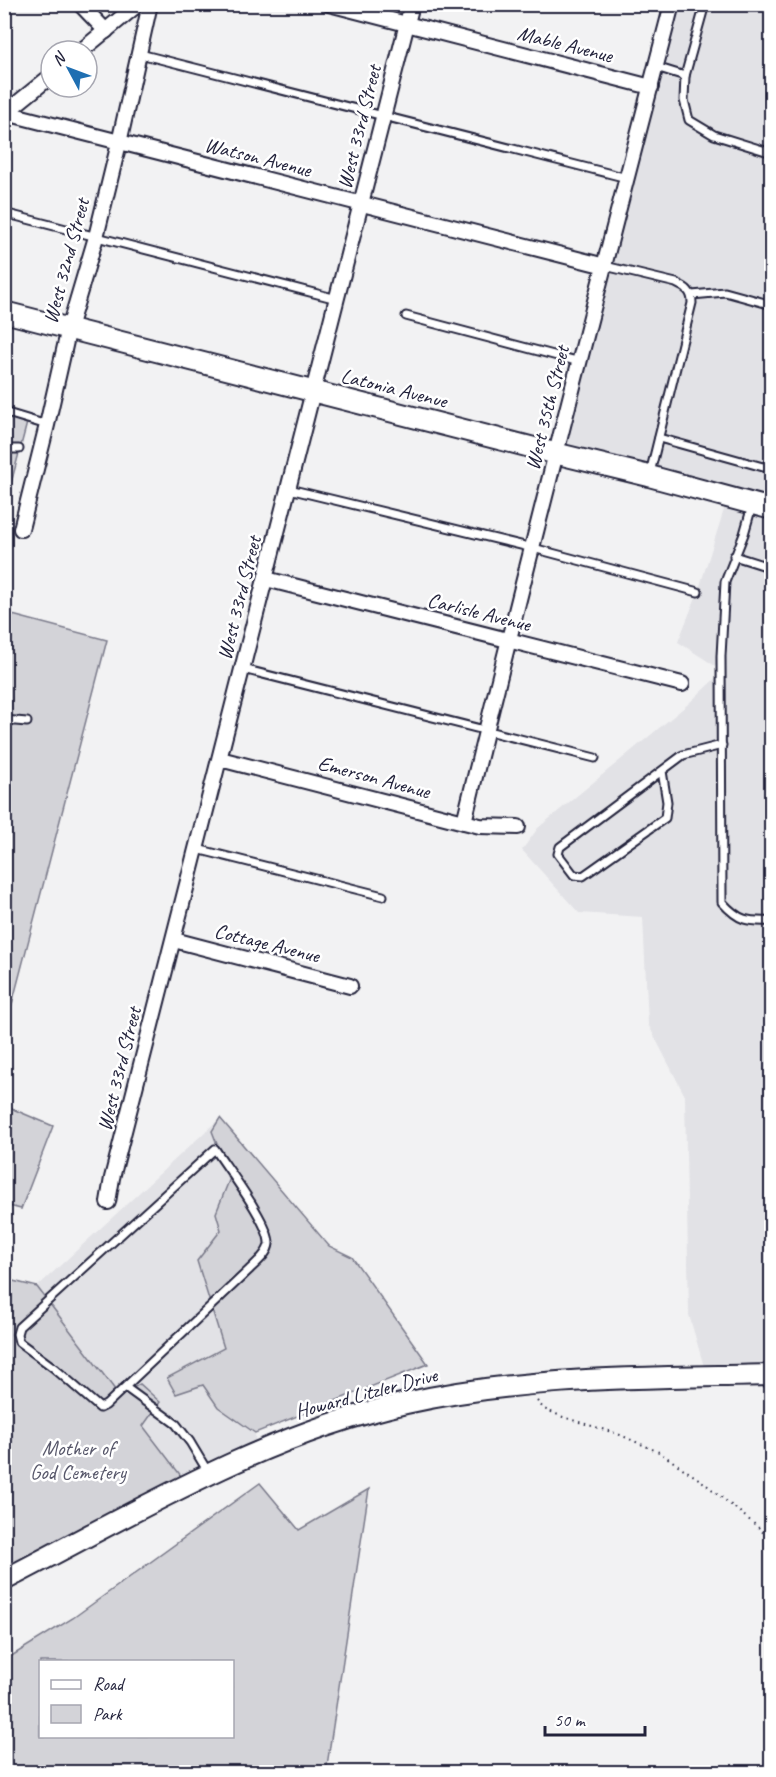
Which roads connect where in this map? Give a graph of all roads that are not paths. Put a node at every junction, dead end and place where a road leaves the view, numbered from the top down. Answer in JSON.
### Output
{"nodes":[{"id":1,"x":80,"y":4,"type":"edge"},
{"id":2,"x":138,"y":4,"type":"edge"},
{"id":3,"x":150,"y":4,"type":"edge"},
{"id":4,"x":329,"y":4,"type":"edge"},
{"id":5,"x":412,"y":4,"type":"edge"},
{"id":6,"x":672,"y":4,"type":"edge"},
{"id":7,"x":705,"y":4,"type":"edge"},
{"id":8,"x":406,"y":25,"type":"junction"},
{"id":9,"x":106,"y":30,"type":"junction"},
{"id":10,"x":95,"y":39,"type":"edge"},
{"id":11,"x":140,"y":54,"type":"junction"},
{"id":12,"x":656,"y":68,"type":"junction"},
{"id":13,"x":685,"y":76,"type":"junction"},
{"id":14,"x":39,"y":86,"type":"edge"},
{"id":15,"x":651,"y":87,"type":"junction"},
{"id":16,"x":5,"y":114,"type":"edge"},
{"id":17,"x":384,"y":115,"type":"junction"},
{"id":18,"x":119,"y":143,"type":"junction"},
{"id":19,"x":771,"y":153,"type":"edge"},
{"id":20,"x":627,"y":178,"type":"junction"},
{"id":21,"x":361,"y":206,"type":"junction"},
{"id":22,"x":4,"y":213,"type":"edge"},
{"id":23,"x":96,"y":237,"type":"junction"},
{"id":24,"x":605,"y":266,"type":"junction"},
{"id":25,"x":692,"y":294,"type":"junction"},
{"id":26,"x":337,"y":299,"type":"junction"},
{"id":27,"x":771,"y":304,"type":"edge"},
{"id":28,"x":4,"y":312,"type":"edge"},
{"id":29,"x":406,"y":316,"type":"dead end"},
{"id":30,"x":69,"y":328,"type":"junction"},
{"id":31,"x":580,"y":362,"type":"junction"},
{"id":32,"x":314,"y":392,"type":"junction"},
{"id":33,"x":4,"y":412,"type":"edge"},
{"id":34,"x":47,"y":425,"type":"junction"},
{"id":35,"x":659,"y":438,"type":"junction"},
{"id":36,"x":4,"y":449,"type":"edge"},
{"id":37,"x":19,"y":449,"type":"dead end"},
{"id":38,"x":557,"y":453,"type":"junction"},
{"id":39,"x":771,"y":464,"type":"edge"},
{"id":40,"x":650,"y":476,"type":"junction"},
{"id":41,"x":289,"y":489,"type":"junction"},
{"id":42,"x":752,"y":504,"type":"junction"},
{"id":43,"x":771,"y":509,"type":"edge"},
{"id":44,"x":21,"y":529,"type":"dead end"},
{"id":45,"x":532,"y":548,"type":"junction"},
{"id":46,"x":734,"y":556,"type":"junction"},
{"id":47,"x":771,"y":568,"type":"edge"},
{"id":48,"x":266,"y":579,"type":"junction"},
{"id":49,"x":698,"y":592,"type":"dead end"},
{"id":50,"x":507,"y":641,"type":"junction"},
{"id":51,"x":243,"y":669,"type":"junction"},
{"id":52,"x":682,"y":684,"type":"dead end"},
{"id":53,"x":4,"y":720,"type":"edge"},
{"id":54,"x":27,"y":722,"type":"dead end"},
{"id":55,"x":486,"y":731,"type":"junction"},
{"id":56,"x":722,"y":745,"type":"junction"},
{"id":57,"x":595,"y":758,"type":"dead end"},
{"id":58,"x":220,"y":759,"type":"junction"},
{"id":59,"x":662,"y":771,"type":"junction"},
{"id":60,"x":464,"y":822,"type":"junction"},
{"id":61,"x":518,"y":827,"type":"dead end"},
{"id":62,"x":197,"y":849,"type":"junction"},
{"id":63,"x":383,"y":896,"type":"dead end"},
{"id":64,"x":771,"y":921,"type":"edge"},
{"id":65,"x":174,"y":940,"type":"junction"},
{"id":66,"x":350,"y":986,"type":"dead end"},
{"id":67,"x":108,"y":1202,"type":"dead end"},
{"id":68,"x":771,"y":1375,"type":"edge"},
{"id":69,"x":124,"y":1387,"type":"junction"},
{"id":70,"x":210,"y":1474,"type":"junction"},
{"id":71,"x":4,"y":1580,"type":"edge"}],
"edges":[{"from":1,"to":9,"type":"street"},
{"from":2,"to":9,"type":"street"},
{"from":3,"to":11,"type":"street","name":"West 32nd Street"},
{"from":4,"to":8,"type":"street","name":"Mable Avenue"},
{"from":5,"to":8,"type":"street","name":"West 33rd Street"},
{"from":6,"to":12,"type":"street","name":"West 35th Street"},
{"from":7,"to":13,"type":"lane"},
{"from":8,"to":15,"type":"street","name":"Mable Avenue"},
{"from":8,"to":17,"type":"street","name":"West 33rd Street"},
{"from":9,"to":10,"type":"street"},
{"from":11,"to":17,"type":"lane"},
{"from":11,"to":18,"type":"street","name":"West 32nd Street"},
{"from":12,"to":13,"type":"lane"},
{"from":12,"to":15,"type":"street","name":"West 35th Street"},
{"from":13,"to":19,"type":"lane"},
{"from":14,"to":16,"type":"street"},
{"from":15,"to":20,"type":"street","name":"West 35th Street"},
{"from":16,"to":18,"type":"street","name":"Watson Avenue"},
{"from":17,"to":20,"type":"lane"},
{"from":17,"to":21,"type":"street","name":"West 33rd Street"},
{"from":18,"to":21,"type":"street","name":"Watson Avenue"},
{"from":18,"to":23,"type":"street","name":"West 32nd Street"},
{"from":20,"to":24,"type":"street","name":"West 35th Street"},
{"from":21,"to":24,"type":"street","name":"Watson Avenue"},
{"from":21,"to":26,"type":"street","name":"West 33rd Street"},
{"from":22,"to":23,"type":"lane"},
{"from":23,"to":26,"type":"lane"},
{"from":23,"to":30,"type":"street","name":"West 32nd Street"},
{"from":24,"to":25,"type":"lane"},
{"from":24,"to":31,"type":"street","name":"West 35th Street"},
{"from":25,"to":27,"type":"lane"},
{"from":25,"to":35,"type":"lane"},
{"from":26,"to":32,"type":"street","name":"West 33rd Street"},
{"from":28,"to":30,"type":"main road","name":"Latonia Avenue"},
{"from":29,"to":31,"type":"lane"},
{"from":30,"to":32,"type":"main road","name":"Latonia Avenue"},
{"from":30,"to":34,"type":"street","name":"West 32nd Street"},
{"from":31,"to":38,"type":"street","name":"West 35th Street"},
{"from":32,"to":38,"type":"main road","name":"Latonia Avenue"},
{"from":32,"to":41,"type":"street","name":"West 33rd Street"},
{"from":33,"to":34,"type":"lane"},
{"from":34,"to":44,"type":"street","name":"West 32nd Street"},
{"from":35,"to":39,"type":"lane"},
{"from":35,"to":40,"type":"lane"},
{"from":36,"to":37,"type":"lane"},
{"from":38,"to":40,"type":"main road","name":"Latonia Avenue"},
{"from":38,"to":45,"type":"street","name":"West 35th Street"},
{"from":40,"to":42,"type":"main road","name":"Latonia Avenue"},
{"from":41,"to":45,"type":"lane"},
{"from":41,"to":48,"type":"street","name":"West 33rd Street"},
{"from":42,"to":43,"type":"main road","name":"Latonia Avenue"},
{"from":42,"to":46,"type":"lane"},
{"from":45,"to":49,"type":"lane"},
{"from":45,"to":50,"type":"street","name":"West 35th Street"},
{"from":46,"to":47,"type":"lane"},
{"from":46,"to":56,"type":"lane"},
{"from":48,"to":50,"type":"street","name":"Carlisle Avenue"},
{"from":48,"to":51,"type":"street","name":"West 33rd Street"},
{"from":50,"to":52,"type":"street","name":"Carlisle Avenue"},
{"from":50,"to":55,"type":"street","name":"West 35th Street"},
{"from":51,"to":55,"type":"lane"},
{"from":51,"to":58,"type":"street","name":"West 33rd Street"},
{"from":53,"to":54,"type":"lane"},
{"from":55,"to":57,"type":"lane"},
{"from":55,"to":60,"type":"street","name":"West 35th Street"},
{"from":56,"to":59,"type":"lane"},
{"from":56,"to":64,"type":"lane"},
{"from":58,"to":60,"type":"street","name":"Emerson Avenue"},
{"from":58,"to":62,"type":"street","name":"West 33rd Street"},
{"from":59,"to":59,"type":"lane"},
{"from":60,"to":61,"type":"street","name":"Emerson Avenue"},
{"from":62,"to":63,"type":"lane"},
{"from":62,"to":65,"type":"street","name":"West 33rd Street"},
{"from":65,"to":66,"type":"street","name":"Cottage Avenue"},
{"from":65,"to":67,"type":"street","name":"West 33rd Street"},
{"from":68,"to":70,"type":"main road","name":"Howard Litzler Drive"},
{"from":69,"to":69,"type":"lane"},
{"from":69,"to":70,"type":"lane"},
{"from":70,"to":71,"type":"main road","name":"Howard Litzler Drive"}]}
